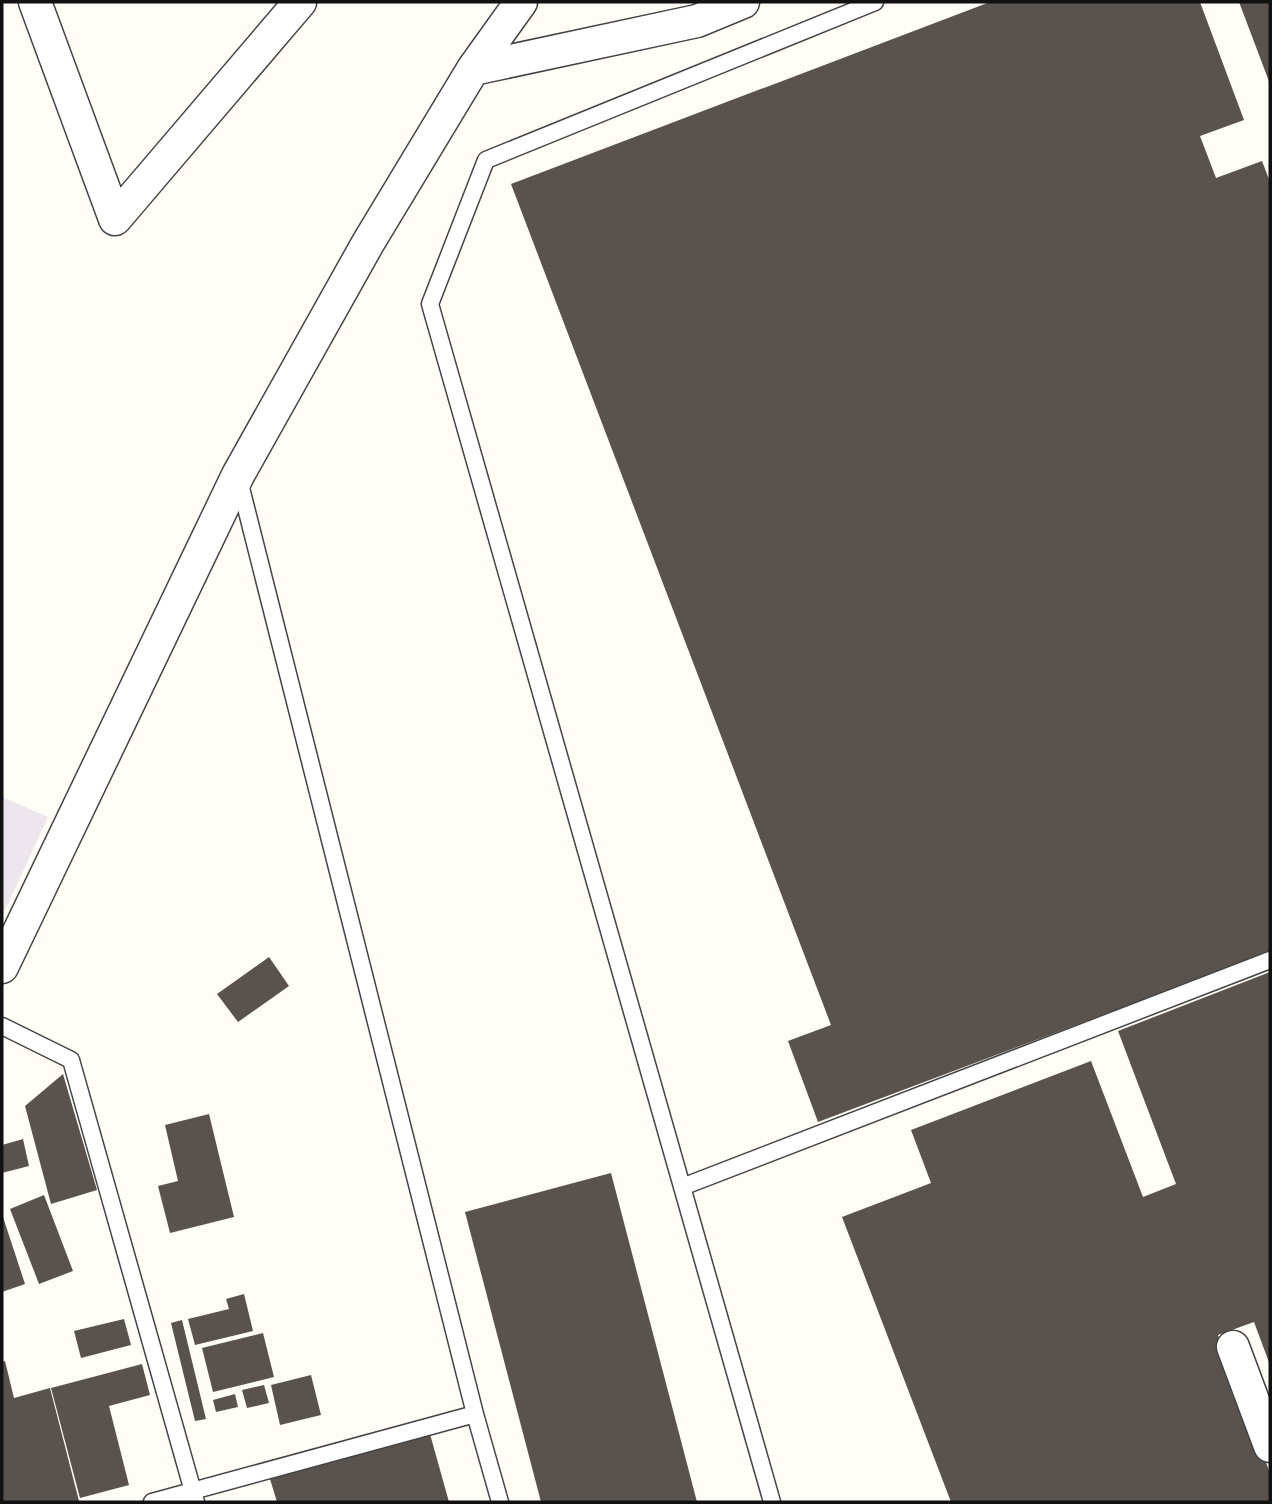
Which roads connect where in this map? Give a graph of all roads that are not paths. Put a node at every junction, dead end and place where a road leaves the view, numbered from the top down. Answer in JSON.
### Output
{"nodes":[{"id":1,"x":35,"y":2,"type":"edge"},
{"id":2,"x":300,"y":2,"type":"edge"},
{"id":3,"x":521,"y":2,"type":"edge"},
{"id":4,"x":743,"y":2,"type":"edge"},
{"id":5,"x":875,"y":2,"type":"edge"},
{"id":6,"x":473,"y":69,"type":"junction"},
{"id":7,"x":238,"y":475,"type":"junction"},
{"id":8,"x":1270,"y":960,"type":"edge"},
{"id":9,"x":2,"y":967,"type":"edge"},
{"id":10,"x":2,"y":1026,"type":"edge"},
{"id":11,"x":682,"y":1187,"type":"junction"},
{"id":12,"x":1233,"y":1347,"type":"dead end"},
{"id":13,"x":475,"y":1414,"type":"junction"},
{"id":14,"x":1270,"y":1446,"type":"edge"},
{"id":15,"x":194,"y":1497,"type":"edge"},
{"id":16,"x":152,"y":1502,"type":"edge"},
{"id":17,"x":500,"y":1502,"type":"edge"},
{"id":18,"x":772,"y":1502,"type":"edge"}],
"edges":[{"from":1,"to":2,"type":"street"},
{"from":3,"to":6,"type":"street"},
{"from":4,"to":6,"type":"street"},
{"from":5,"to":11,"type":"lane"},
{"from":6,"to":7,"type":"street"},
{"from":7,"to":9,"type":"street"},
{"from":7,"to":13,"type":"lane"},
{"from":8,"to":11,"type":"lane"},
{"from":10,"to":15,"type":"lane"},
{"from":11,"to":18,"type":"lane"},
{"from":12,"to":14,"type":"street"},
{"from":13,"to":15,"type":"lane"},
{"from":13,"to":17,"type":"lane"},
{"from":15,"to":16,"type":"lane"}]}
